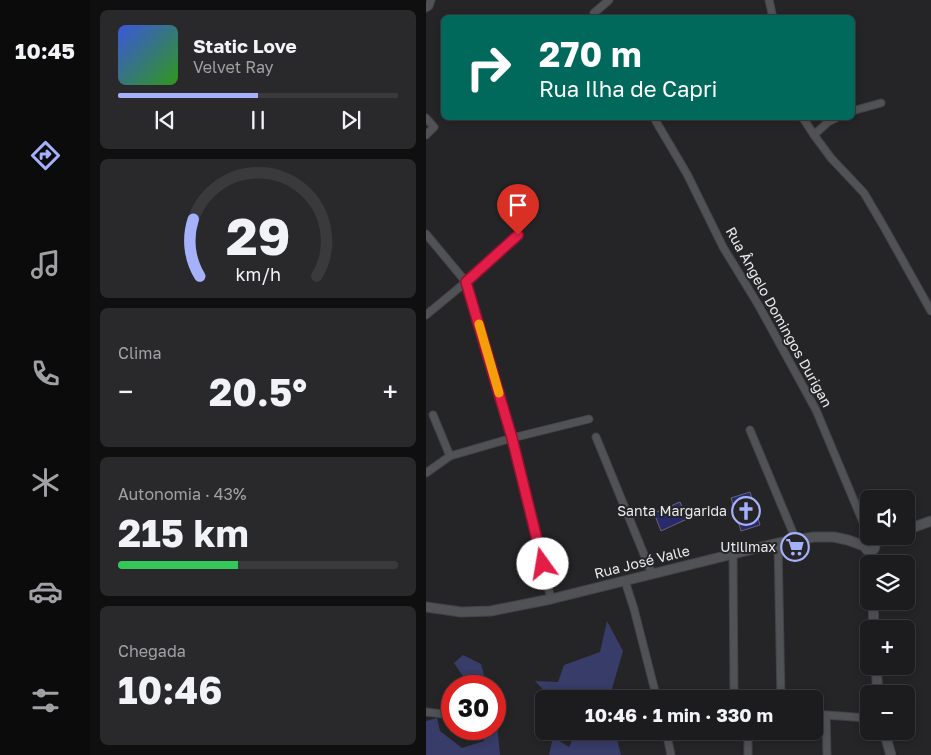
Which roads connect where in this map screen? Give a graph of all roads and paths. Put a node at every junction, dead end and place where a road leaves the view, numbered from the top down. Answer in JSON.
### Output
{"nodes":[{"id":1,"x":432,"y":0,"type":"edge"},
{"id":2,"x":609,"y":0,"type":"edge"},
{"id":3,"x":769,"y":0,"type":"edge"},
{"id":4,"x":426,"y":8,"type":"edge"},
{"id":5,"x":596,"y":15,"type":"edge"},
{"id":6,"x":772,"y":15,"type":"edge"},
{"id":7,"x":881,"y":103,"type":"dead end"},
{"id":8,"x":855,"y":110,"type":"edge"},
{"id":9,"x":426,"y":118,"type":"edge"},
{"id":10,"x":655,"y":120,"type":"edge"},
{"id":11,"x":804,"y":120,"type":"edge"},
{"id":12,"x":832,"y":120,"type":"edge"},
{"id":13,"x":426,"y":135,"type":"edge"},
{"id":14,"x":814,"y":135,"type":"junction"},
{"id":15,"x":426,"y":234,"type":"edge"},
{"id":16,"x":518,"y":235,"type":"dead end"},
{"id":17,"x":466,"y":282,"type":"junction"},
{"id":18,"x":931,"y":311,"type":"edge"},
{"id":19,"x":426,"y":315,"type":"edge"},
{"id":20,"x":433,"y":415,"type":"dead end"},
{"id":21,"x":589,"y":419,"type":"dead end"},
{"id":22,"x":750,"y":430,"type":"dead end"},
{"id":23,"x":596,"y":437,"type":"dead end"},
{"id":24,"x":512,"y":438,"type":"junction"},
{"id":25,"x":450,"y":456,"type":"junction"},
{"id":26,"x":426,"y":473,"type":"edge"},
{"id":27,"x":860,"y":518,"type":"edge"},
{"id":28,"x":931,"y":521,"type":"edge"},
{"id":29,"x":915,"y":527,"type":"edge"},
{"id":30,"x":796,"y":540,"type":"junction"},
{"id":31,"x":860,"y":541,"type":"edge"},
{"id":32,"x":778,"y":543,"type":"junction"},
{"id":33,"x":733,"y":554,"type":"junction"},
{"id":34,"x":652,"y":574,"type":"junction"},
{"id":35,"x":625,"y":581,"type":"junction"},
{"id":36,"x":551,"y":600,"type":"junction"},
{"id":37,"x":426,"y":606,"type":"edge"},
{"id":38,"x":656,"y":690,"type":"edge"},
{"id":39,"x":734,"y":690,"type":"edge"},
{"id":40,"x":781,"y":690,"type":"edge"},
{"id":41,"x":426,"y":712,"type":"edge"},
{"id":42,"x":441,"y":714,"type":"edge"},
{"id":43,"x":826,"y":715,"type":"joint"},
{"id":44,"x":860,"y":717,"type":"edge"},
{"id":45,"x":668,"y":740,"type":"edge"},
{"id":46,"x":748,"y":740,"type":"edge"},
{"id":47,"x":887,"y":740,"type":"edge"},
{"id":48,"x":671,"y":755,"type":"edge"},
{"id":49,"x":748,"y":755,"type":"edge"},
{"id":50,"x":827,"y":755,"type":"edge"},
{"id":51,"x":891,"y":755,"type":"edge"}],
"edges":[{"from":1,"to":4,"type":"street"},
{"from":2,"to":5,"type":"street"},
{"from":3,"to":6,"type":"street"},
{"from":7,"to":8,"type":"street"},
{"from":9,"to":13,"type":"street"},
{"from":10,"to":27,"type":"street","name":"Rua Ângelo Domingos Durigan"},
{"from":11,"to":14,"type":"street"},
{"from":12,"to":14,"type":"street"},
{"from":14,"to":18,"type":"street"},
{"from":15,"to":17,"type":"street"},
{"from":16,"to":17,"type":"street"},
{"from":17,"to":19,"type":"street"},
{"from":17,"to":24,"type":"street"},
{"from":20,"to":25,"type":"street"},
{"from":21,"to":24,"type":"street"},
{"from":22,"to":30,"type":"street"},
{"from":23,"to":34,"type":"street"},
{"from":24,"to":25,"type":"street"},
{"from":24,"to":36,"type":"street"},
{"from":25,"to":26,"type":"street"},
{"from":28,"to":29,"type":"street"},
{"from":30,"to":31,"type":"street","name":"Rua José Valle"},
{"from":30,"to":32,"type":"street","name":"Rua José Valle"},
{"from":32,"to":33,"type":"street","name":"Rua José Valle"},
{"from":32,"to":40,"type":"street"},
{"from":33,"to":34,"type":"street","name":"Rua José Valle"},
{"from":33,"to":39,"type":"street"},
{"from":34,"to":35,"type":"street","name":"Rua José Valle"},
{"from":35,"to":36,"type":"street","name":"Rua José Valle"},
{"from":35,"to":38,"type":"street"},
{"from":36,"to":37,"type":"street","name":"Rua José Valle"},
{"from":41,"to":42,"type":"street"},
{"from":43,"to":44,"type":"street"},
{"from":43,"to":50,"type":"street"},
{"from":45,"to":48,"type":"street"},
{"from":46,"to":49,"type":"street"},
{"from":47,"to":51,"type":"street"}]}
